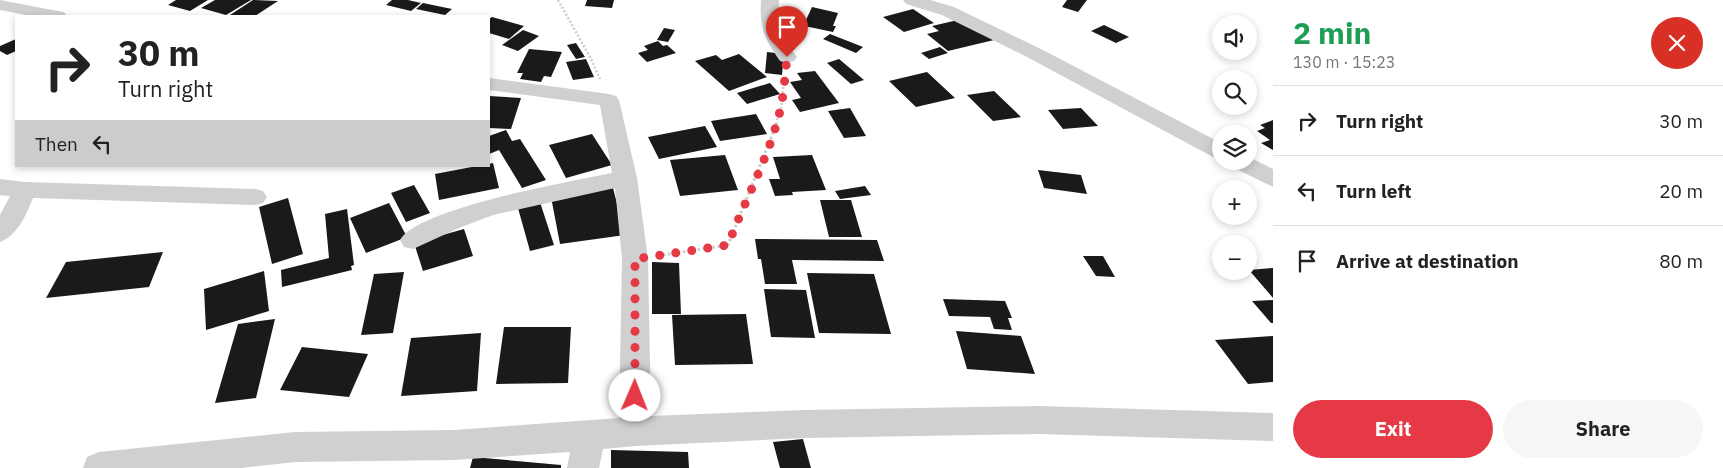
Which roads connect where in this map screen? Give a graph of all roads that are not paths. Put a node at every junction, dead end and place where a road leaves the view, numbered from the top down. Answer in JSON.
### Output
{"nodes":[{"id":1,"x":770,"y":0,"type":"edge"},
{"id":2,"x":912,"y":0,"type":"edge"},
{"id":3,"x":0,"y":5,"type":"edge"},
{"id":4,"x":53,"y":15,"type":"edge"},
{"id":5,"x":787,"y":57,"type":"road end"},
{"id":6,"x":490,"y":84,"type":"edge"},
{"id":7,"x":1212,"y":147,"type":"edge"},
{"id":8,"x":1256,"y":170,"type":"edge"},
{"id":9,"x":625,"y":178,"type":"junction"},
{"id":10,"x":1273,"y":179,"type":"edge"},
{"id":11,"x":0,"y":187,"type":"edge"},
{"id":12,"x":25,"y":190,"type":"junction"},
{"id":13,"x":255,"y":197,"type":"dead end"},
{"id":14,"x":0,"y":233,"type":"edge"},
{"id":15,"x":413,"y":240,"type":"dead end"},
{"id":16,"x":1273,"y":427,"type":"edge"},
{"id":17,"x":635,"y":431,"type":"junction"},
{"id":18,"x":590,"y":436,"type":"junction"},
{"id":19,"x":99,"y":468,"type":"edge"},
{"id":20,"x":583,"y":468,"type":"edge"}],
"edges":[{"from":1,"to":5,"type":"street"},
{"from":2,"to":7,"type":"street"},
{"from":3,"to":4,"type":"street"},
{"from":6,"to":9,"type":"street"},
{"from":8,"to":10,"type":"street"},
{"from":9,"to":15,"type":"street"},
{"from":9,"to":17,"type":"street"},
{"from":11,"to":12,"type":"street"},
{"from":12,"to":13,"type":"street"},
{"from":12,"to":14,"type":"street"},
{"from":16,"to":17,"type":"street"},
{"from":17,"to":18,"type":"street"},
{"from":18,"to":19,"type":"street"},
{"from":18,"to":20,"type":"street"}]}
